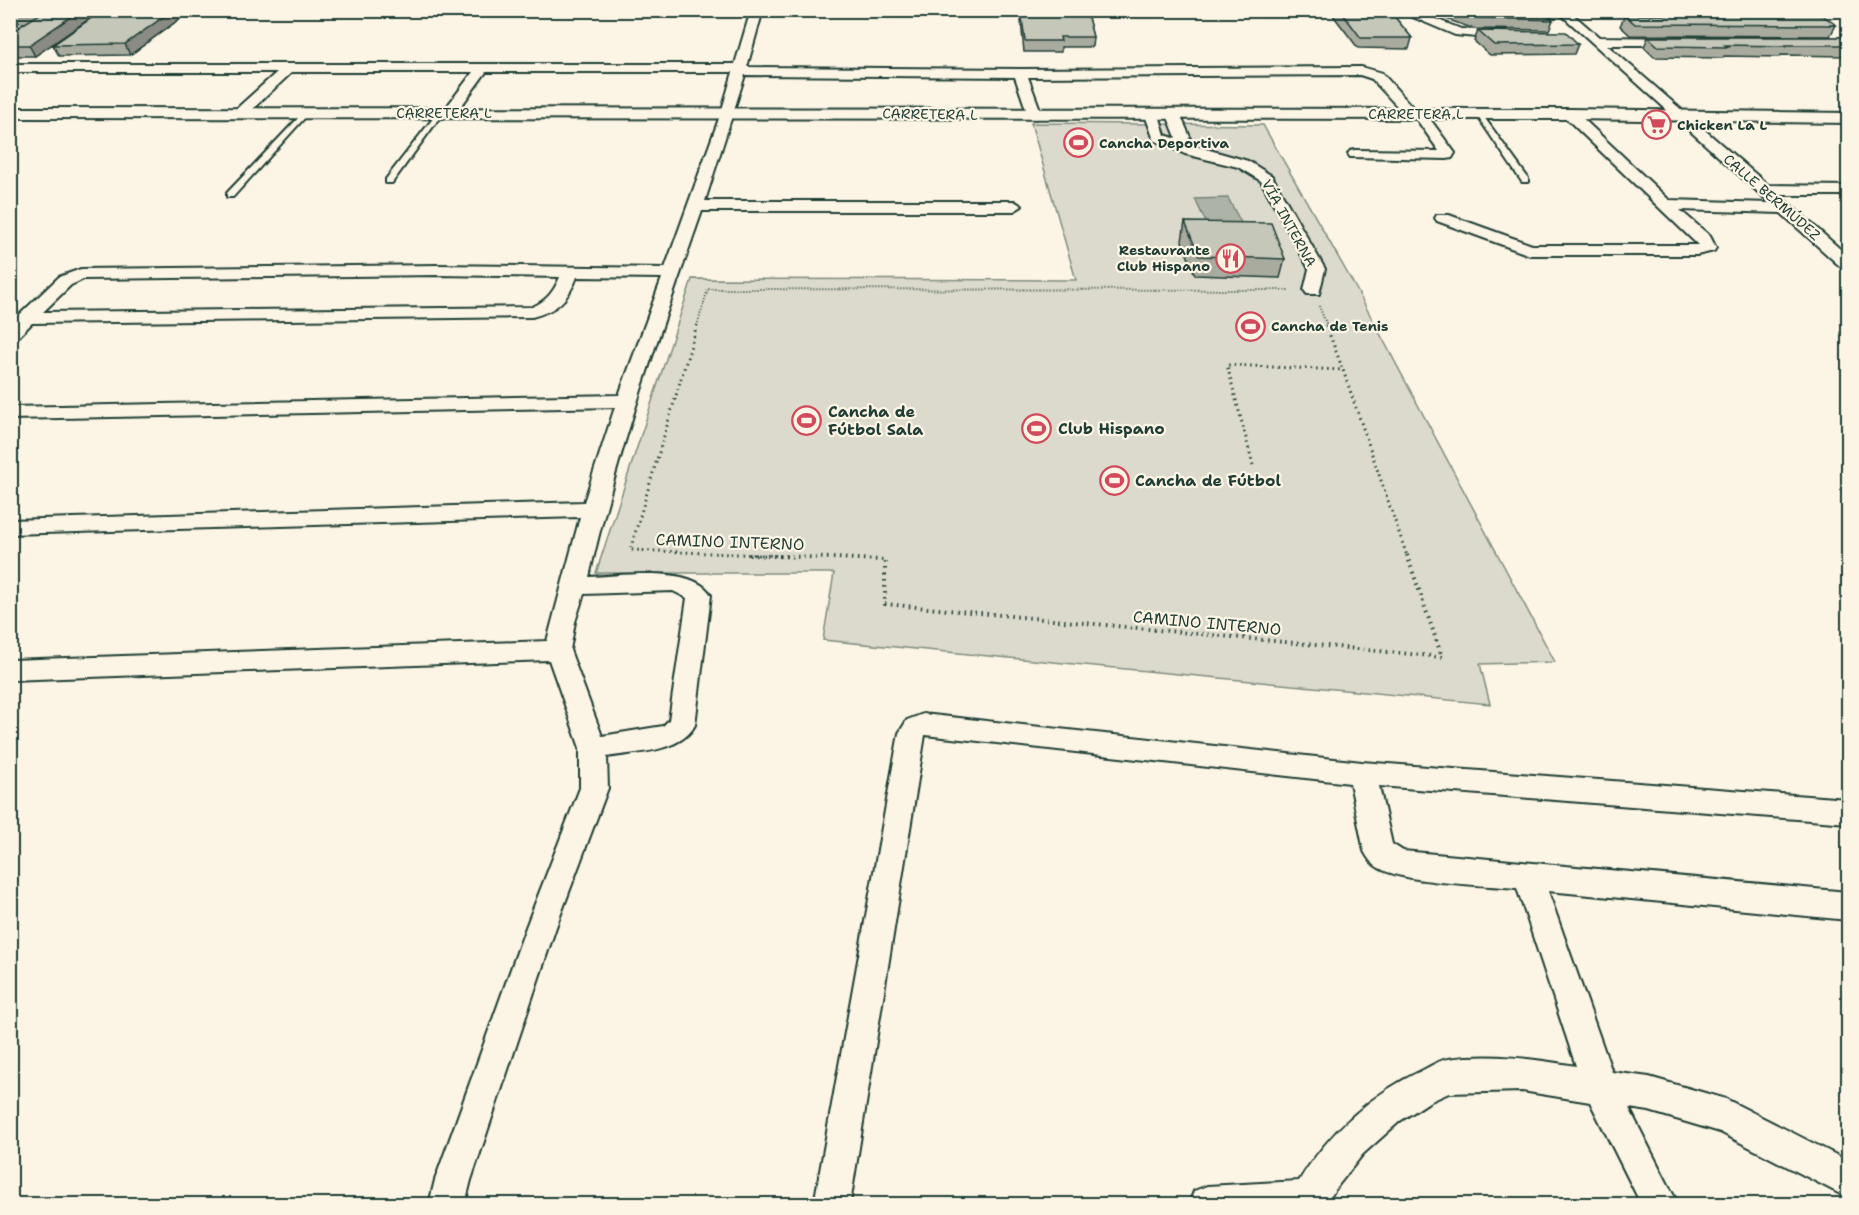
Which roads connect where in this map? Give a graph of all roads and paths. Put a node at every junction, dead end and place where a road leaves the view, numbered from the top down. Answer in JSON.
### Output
{"nodes":[{"id":1,"x":757,"y":10,"type":"edge"},
{"id":2,"x":1401,"y":10,"type":"edge"},
{"id":3,"x":1561,"y":10,"type":"edge"},
{"id":4,"x":1707,"y":10,"type":"edge"},
{"id":5,"x":1723,"y":10,"type":"edge"},
{"id":6,"x":1522,"y":36,"type":"edge"},
{"id":7,"x":1568,"y":37,"type":"edge"},
{"id":8,"x":1594,"y":39,"type":"junction"},
{"id":9,"x":1688,"y":41,"type":"edge"},
{"id":10,"x":49,"y":55,"type":"dead end"},
{"id":11,"x":290,"y":67,"type":"junction"},
{"id":12,"x":483,"y":67,"type":"junction"},
{"id":13,"x":10,"y":68,"type":"edge"},
{"id":14,"x":30,"y":68,"type":"junction"},
{"id":15,"x":739,"y":69,"type":"junction"},
{"id":16,"x":1020,"y":73,"type":"junction"},
{"id":17,"x":10,"y":81,"type":"edge"},
{"id":18,"x":10,"y":113,"type":"edge"},
{"id":19,"x":240,"y":113,"type":"junction"},
{"id":20,"x":306,"y":113,"type":"junction"},
{"id":21,"x":444,"y":113,"type":"junction"},
{"id":22,"x":728,"y":113,"type":"junction"},
{"id":23,"x":1415,"y":114,"type":"junction"},
{"id":24,"x":1479,"y":114,"type":"junction"},
{"id":25,"x":1570,"y":114,"type":"junction"},
{"id":26,"x":1035,"y":115,"type":"junction"},
{"id":27,"x":1174,"y":115,"type":"junction"},
{"id":28,"x":1678,"y":115,"type":"junction"},
{"id":29,"x":1152,"y":116,"type":"junction"},
{"id":30,"x":1848,"y":118,"type":"edge"},
{"id":31,"x":1176,"y":145,"type":"junction"},
{"id":32,"x":1355,"y":154,"type":"dead end"},
{"id":33,"x":1525,"y":180,"type":"dead end"},
{"id":34,"x":389,"y":181,"type":"dead end"},
{"id":35,"x":1764,"y":190,"type":"junction"},
{"id":36,"x":1848,"y":190,"type":"edge"},
{"id":37,"x":230,"y":195,"type":"dead end"},
{"id":38,"x":1665,"y":205,"type":"junction"},
{"id":39,"x":694,"y":206,"type":"junction"},
{"id":40,"x":1014,"y":206,"type":"dead end"},
{"id":41,"x":1784,"y":208,"type":"junction"},
{"id":42,"x":1443,"y":218,"type":"dead end"},
{"id":43,"x":1848,"y":241,"type":"edge"},
{"id":44,"x":1824,"y":242,"type":"junction"},
{"id":45,"x":1848,"y":264,"type":"edge"},
{"id":46,"x":571,"y":271,"type":"junction"},
{"id":47,"x":672,"y":273,"type":"junction"},
{"id":48,"x":1313,"y":291,"type":"junction"},
{"id":49,"x":29,"y":318,"type":"junction"},
{"id":50,"x":10,"y":335,"type":"edge"},
{"id":51,"x":1343,"y":370,"type":"junction"},
{"id":52,"x":627,"y":401,"type":"junction"},
{"id":53,"x":10,"y":413,"type":"edge"},
{"id":54,"x":1253,"y":465,"type":"dead end"},
{"id":55,"x":593,"y":509,"type":"junction"},
{"id":56,"x":10,"y":527,"type":"edge"},
{"id":57,"x":575,"y":586,"type":"junction"},
{"id":58,"x":558,"y":650,"type":"junction"},
{"id":59,"x":10,"y":670,"type":"edge"},
{"id":60,"x":593,"y":748,"type":"junction"},
{"id":61,"x":1362,"y":773,"type":"junction"},
{"id":62,"x":1848,"y":811,"type":"edge"},
{"id":63,"x":1527,"y":876,"type":"junction"},
{"id":64,"x":1848,"y":906,"type":"edge"},
{"id":65,"x":1600,"y":1088,"type":"junction"},
{"id":66,"x":1848,"y":1180,"type":"edge"},
{"id":67,"x":1312,"y":1202,"type":"edge"},
{"id":68,"x":447,"y":1204,"type":"edge"},
{"id":69,"x":832,"y":1204,"type":"edge"},
{"id":70,"x":1207,"y":1204,"type":"edge"},
{"id":71,"x":1660,"y":1204,"type":"edge"}],
"edges":[{"from":1,"to":15,"type":"street"},
{"from":2,"to":6,"type":"street"},
{"from":3,"to":8,"type":"street","name":"CALLE BERMÚDEZ"},
{"from":4,"to":5,"type":"street"},
{"from":7,"to":8,"type":"street"},
{"from":8,"to":9,"type":"street"},
{"from":8,"to":28,"type":"street","name":"CALLE BERMÚDEZ"},
{"from":10,"to":14,"type":"street"},
{"from":11,"to":12,"type":"street"},
{"from":11,"to":14,"type":"street"},
{"from":11,"to":19,"type":"street"},
{"from":12,"to":15,"type":"street"},
{"from":12,"to":21,"type":"street"},
{"from":13,"to":14,"type":"street"},
{"from":14,"to":17,"type":"street"},
{"from":15,"to":16,"type":"street"},
{"from":15,"to":22,"type":"street"},
{"from":16,"to":23,"type":"street"},
{"from":16,"to":26,"type":"street"},
{"from":18,"to":19,"type":"street","name":"CARRETERA L"},
{"from":19,"to":20,"type":"street","name":"CARRETERA L"},
{"from":20,"to":21,"type":"street","name":"CARRETERA L"},
{"from":20,"to":37,"type":"lane"},
{"from":21,"to":22,"type":"street","name":"CARRETERA L"},
{"from":21,"to":34,"type":"lane"},
{"from":22,"to":26,"type":"street","name":"CARRETERA L"},
{"from":22,"to":39,"type":"street"},
{"from":23,"to":24,"type":"street","name":"CARRETERA L"},
{"from":23,"to":27,"type":"street","name":"CARRETERA L"},
{"from":23,"to":32,"type":"street"},
{"from":24,"to":25,"type":"street","name":"CARRETERA L"},
{"from":24,"to":33,"type":"lane"},
{"from":25,"to":28,"type":"street","name":"CARRETERA L"},
{"from":25,"to":38,"type":"street"},
{"from":26,"to":29,"type":"street","name":"CARRETERA L"},
{"from":27,"to":29,"type":"street","name":"CARRETERA L"},
{"from":27,"to":31,"type":"street"},
{"from":28,"to":30,"type":"street","name":"CARRETERA L"},
{"from":28,"to":35,"type":"street","name":"CALLE BERMÚDEZ"},
{"from":29,"to":31,"type":"street"},
{"from":31,"to":48,"type":"street","name":"VÍA INTERNA"},
{"from":35,"to":36,"type":"street"},
{"from":35,"to":41,"type":"street","name":"CALLE BERMÚDEZ"},
{"from":38,"to":41,"type":"street"},
{"from":38,"to":42,"type":"street"},
{"from":39,"to":40,"type":"street"},
{"from":39,"to":47,"type":"street"},
{"from":41,"to":44,"type":"street","name":"CALLE BERMÚDEZ"},
{"from":43,"to":44,"type":"street"},
{"from":44,"to":45,"type":"street","name":"CALLE BERMÚDEZ"},
{"from":46,"to":47,"type":"street"},
{"from":46,"to":49,"type":"street"},
{"from":46,"to":49,"type":"street"},
{"from":47,"to":52,"type":"street"},
{"from":48,"to":51,"type":"path","name":"CAMINO INTERNO"},
{"from":48,"to":51,"type":"path","name":"CAMINO INTERNO"},
{"from":49,"to":50,"type":"street"},
{"from":51,"to":54,"type":"path"},
{"from":52,"to":53,"type":"street"},
{"from":52,"to":55,"type":"street"},
{"from":55,"to":56,"type":"street"},
{"from":55,"to":57,"type":"street"},
{"from":57,"to":58,"type":"street"},
{"from":57,"to":60,"type":"street"},
{"from":58,"to":59,"type":"street"},
{"from":58,"to":60,"type":"street"},
{"from":60,"to":68,"type":"street"},
{"from":61,"to":62,"type":"street"},
{"from":61,"to":63,"type":"street"},
{"from":61,"to":69,"type":"street"},
{"from":63,"to":64,"type":"street"},
{"from":63,"to":65,"type":"street"},
{"from":65,"to":66,"type":"street"},
{"from":65,"to":67,"type":"street"},
{"from":65,"to":71,"type":"street"},
{"from":67,"to":70,"type":"street"}]}
